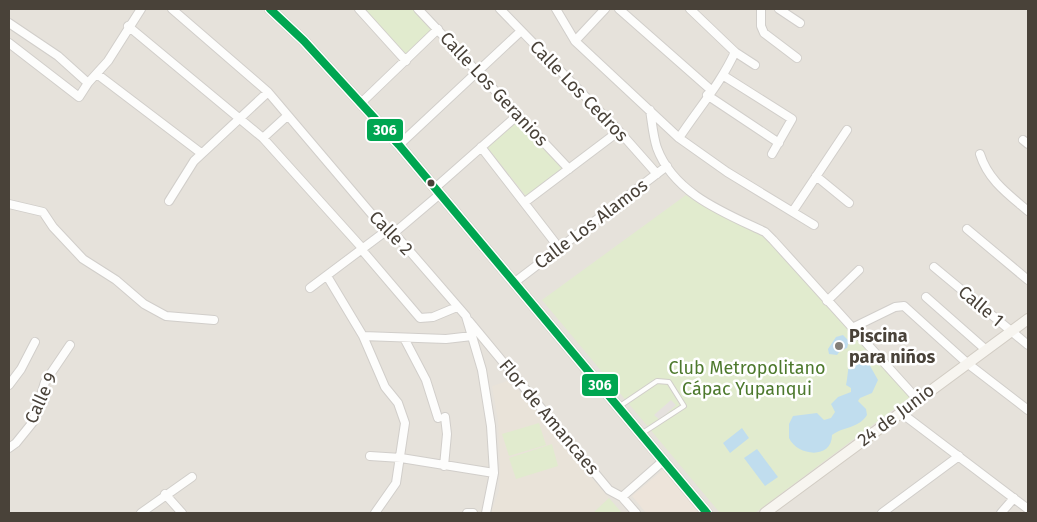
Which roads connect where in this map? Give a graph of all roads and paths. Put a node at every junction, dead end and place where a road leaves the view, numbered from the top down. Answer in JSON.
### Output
{"nodes":[{"id":1,"x":141,"y":9,"type":"edge"},
{"id":2,"x":172,"y":9,"type":"edge"},
{"id":3,"x":270,"y":9,"type":"edge"},
{"id":4,"x":359,"y":9,"type":"edge"},
{"id":5,"x":418,"y":9,"type":"edge"},
{"id":6,"x":500,"y":9,"type":"edge"},
{"id":7,"x":556,"y":9,"type":"edge"},
{"id":8,"x":606,"y":9,"type":"edge"},
{"id":9,"x":619,"y":9,"type":"edge"},
{"id":10,"x":780,"y":9,"type":"edge"},
{"id":11,"x":693,"y":10,"type":"edge"},
{"id":12,"x":762,"y":10,"type":"edge"},
{"id":13,"x":9,"y":23,"type":"edge"},
{"id":14,"x":800,"y":23,"type":"dead end"},
{"id":15,"x":128,"y":26,"type":"junction"},
{"id":16,"x":438,"y":30,"type":"junction"},
{"id":17,"x":521,"y":31,"type":"junction"},
{"id":18,"x":575,"y":41,"type":"junction"},
{"id":19,"x":9,"y":43,"type":"edge"},
{"id":20,"x":736,"y":52,"type":"junction"},
{"id":21,"x":797,"y":58,"type":"dead end"},
{"id":22,"x":406,"y":61,"type":"junction"},
{"id":23,"x":755,"y":65,"type":"dead end"},
{"id":24,"x":478,"y":71,"type":"junction"},
{"id":25,"x":97,"y":74,"type":"junction"},
{"id":26,"x":724,"y":76,"type":"junction"},
{"id":27,"x":88,"y":83,"type":"junction"},
{"id":28,"x":268,"y":92,"type":"junction"},
{"id":29,"x":709,"y":93,"type":"junction"},
{"id":30,"x":361,"y":103,"type":"junction"},
{"id":31,"x":650,"y":110,"type":"junction"},
{"id":32,"x":519,"y":114,"type":"junction"},
{"id":33,"x":287,"y":116,"type":"junction"},
{"id":34,"x":242,"y":118,"type":"junction"},
{"id":35,"x":670,"y":130,"type":"junction"},
{"id":36,"x":847,"y":130,"type":"dead end"},
{"id":37,"x":619,"y":131,"type":"junction"},
{"id":38,"x":263,"y":138,"type":"junction"},
{"id":39,"x":679,"y":138,"type":"junction"},
{"id":40,"x":779,"y":143,"type":"junction"},
{"id":41,"x":399,"y":145,"type":"junction"},
{"id":42,"x":656,"y":146,"type":"junction"},
{"id":43,"x":481,"y":148,"type":"junction"},
{"id":44,"x":201,"y":153,"type":"junction"},
{"id":45,"x":772,"y":154,"type":"dead end"},
{"id":46,"x":980,"y":154,"type":"dead end"},
{"id":47,"x":667,"y":166,"type":"junction"},
{"id":48,"x":569,"y":169,"type":"junction"},
{"id":49,"x":657,"y":174,"type":"junction"},
{"id":50,"x":816,"y":176,"type":"junction"},
{"id":51,"x":438,"y":191,"type":"junction"},
{"id":52,"x":169,"y":201,"type":"dead end"},
{"id":53,"x":525,"y":202,"type":"junction"},
{"id":54,"x":849,"y":203,"type":"dead end"},
{"id":55,"x":9,"y":204,"type":"edge"},
{"id":56,"x":793,"y":211,"type":"junction"},
{"id":57,"x":1028,"y":211,"type":"edge"},
{"id":58,"x":814,"y":225,"type":"dead end"},
{"id":59,"x":968,"y":229,"type":"dead end"},
{"id":60,"x":386,"y":231,"type":"junction"},
{"id":61,"x":394,"y":233,"type":"junction"},
{"id":62,"x":560,"y":248,"type":"junction"},
{"id":63,"x":362,"y":250,"type":"junction"},
{"id":64,"x":934,"y":267,"type":"dead end"},
{"id":65,"x":858,"y":270,"type":"dead end"},
{"id":66,"x":327,"y":276,"type":"junction"},
{"id":67,"x":1028,"y":280,"type":"edge"},
{"id":68,"x":515,"y":282,"type":"junction"},
{"id":69,"x":310,"y":288,"type":"dead end"},
{"id":70,"x":926,"y":297,"type":"dead end"},
{"id":71,"x":827,"y":300,"type":"junction"},
{"id":72,"x":458,"y":307,"type":"junction"},
{"id":73,"x":466,"y":316,"type":"junction"},
{"id":74,"x":1028,"y":319,"type":"edge"},
{"id":75,"x":214,"y":320,"type":"dead end"},
{"id":76,"x":852,"y":328,"type":"junction"},
{"id":77,"x":1010,"y":332,"type":"junction"},
{"id":78,"x":363,"y":336,"type":"junction"},
{"id":79,"x":472,"y":336,"type":"junction"},
{"id":80,"x":404,"y":338,"type":"junction"},
{"id":81,"x":35,"y":342,"type":"dead end"},
{"id":82,"x":70,"y":345,"type":"dead end"},
{"id":83,"x":1028,"y":345,"type":"edge"},
{"id":84,"x":986,"y":350,"type":"junction"},
{"id":85,"x":967,"y":363,"type":"junction"},
{"id":86,"x":9,"y":385,"type":"edge"},
{"id":87,"x":917,"y":399,"type":"junction"},
{"id":88,"x":619,"y":407,"type":"junction"},
{"id":89,"x":1028,"y":410,"type":"edge"},
{"id":90,"x":900,"y":412,"type":"junction"},
{"id":91,"x":641,"y":434,"type":"junction"},
{"id":92,"x":9,"y":448,"type":"edge"},
{"id":93,"x":370,"y":456,"type":"dead end"},
{"id":94,"x":959,"y":456,"type":"junction"},
{"id":95,"x":401,"y":458,"type":"junction"},
{"id":96,"x":663,"y":460,"type":"junction"},
{"id":97,"x":444,"y":466,"type":"junction"},
{"id":98,"x":494,"y":473,"type":"junction"},
{"id":99,"x":192,"y":477,"type":"dead end"},
{"id":100,"x":165,"y":494,"type":"junction"},
{"id":101,"x":622,"y":497,"type":"junction"},
{"id":102,"x":1014,"y":498,"type":"junction"},
{"id":103,"x":1028,"y":509,"type":"edge"},
{"id":104,"x":141,"y":513,"type":"edge"},
{"id":105,"x":182,"y":513,"type":"edge"},
{"id":106,"x":375,"y":513,"type":"edge"},
{"id":107,"x":467,"y":513,"type":"edge"},
{"id":108,"x":474,"y":513,"type":"edge"},
{"id":109,"x":486,"y":513,"type":"edge"},
{"id":110,"x":636,"y":513,"type":"edge"},
{"id":111,"x":707,"y":513,"type":"edge"},
{"id":112,"x":765,"y":513,"type":"edge"},
{"id":113,"x":882,"y":513,"type":"edge"},
{"id":114,"x":1001,"y":513,"type":"edge"}],
"edges":[{"from":1,"to":15,"type":"street"},
{"from":2,"to":28,"type":"street","name":"Calle 2"},
{"from":3,"to":30,"type":"street"},
{"from":4,"to":22,"type":"street"},
{"from":5,"to":16,"type":"street","name":"Calle Los Geranios"},
{"from":6,"to":17,"type":"street","name":"Calle Los Cedros"},
{"from":7,"to":18,"type":"street"},
{"from":8,"to":18,"type":"street"},
{"from":9,"to":29,"type":"street"},
{"from":10,"to":14,"type":"street"},
{"from":11,"to":20,"type":"street"},
{"from":12,"to":21,"type":"street"},
{"from":13,"to":27,"type":"street"},
{"from":15,"to":25,"type":"street"},
{"from":15,"to":34,"type":"street"},
{"from":16,"to":22,"type":"street"},
{"from":16,"to":24,"type":"street","name":"Calle Los Geranios"},
{"from":17,"to":24,"type":"street"},
{"from":17,"to":37,"type":"street","name":"Calle Los Cedros"},
{"from":18,"to":31,"type":"street"},
{"from":19,"to":27,"type":"street"},
{"from":20,"to":23,"type":"street"},
{"from":20,"to":26,"type":"street"},
{"from":22,"to":30,"type":"street"},
{"from":24,"to":32,"type":"street","name":"Calle Los Geranios"},
{"from":24,"to":41,"type":"street"},
{"from":25,"to":27,"type":"street"},
{"from":25,"to":44,"type":"street"},
{"from":26,"to":29,"type":"street"},
{"from":26,"to":40,"type":"street"},
{"from":28,"to":33,"type":"street","name":"Calle 2"},
{"from":28,"to":34,"type":"street"},
{"from":29,"to":39,"type":"street"},
{"from":29,"to":40,"type":"street"},
{"from":30,"to":41,"type":"street"},
{"from":31,"to":35,"type":"street"},
{"from":31,"to":42,"type":"street"},
{"from":32,"to":43,"type":"street"},
{"from":32,"to":48,"type":"street","name":"Calle Los Geranios"},
{"from":33,"to":38,"type":"street"},
{"from":33,"to":60,"type":"street","name":"Calle 2"},
{"from":34,"to":38,"type":"street"},
{"from":34,"to":44,"type":"street"},
{"from":35,"to":39,"type":"street"},
{"from":35,"to":42,"type":"street"},
{"from":36,"to":50,"type":"street"},
{"from":37,"to":48,"type":"street"},
{"from":37,"to":49,"type":"street","name":"Calle Los Cedros"},
{"from":38,"to":63,"type":"street"},
{"from":39,"to":56,"type":"street"},
{"from":40,"to":45,"type":"street"},
{"from":41,"to":51,"type":"street"},
{"from":42,"to":47,"type":"street"},
{"from":43,"to":51,"type":"street"},
{"from":43,"to":53,"type":"street"},
{"from":44,"to":52,"type":"street"},
{"from":46,"to":57,"type":"street"},
{"from":47,"to":49,"type":"street","name":"Calle Los Alamos"},
{"from":47,"to":71,"type":"street"},
{"from":48,"to":53,"type":"street"},
{"from":49,"to":62,"type":"street","name":"Calle Los Alamos"},
{"from":50,"to":54,"type":"street"},
{"from":50,"to":56,"type":"street"},
{"from":51,"to":61,"type":"street"},
{"from":51,"to":68,"type":"street"},
{"from":53,"to":62,"type":"street"},
{"from":55,"to":75,"type":"street"},
{"from":56,"to":58,"type":"street"},
{"from":59,"to":67,"type":"street"},
{"from":60,"to":61,"type":"street","name":"Calle 2"},
{"from":60,"to":63,"type":"street"},
{"from":61,"to":72,"type":"street","name":"Calle 2"},
{"from":62,"to":68,"type":"street","name":"Calle Los Alamos"},
{"from":63,"to":66,"type":"street"},
{"from":63,"to":72,"type":"street"},
{"from":64,"to":77,"type":"street","name":"Calle 1"},
{"from":65,"to":71,"type":"street"},
{"from":66,"to":69,"type":"street"},
{"from":66,"to":78,"type":"street"},
{"from":68,"to":88,"type":"street"},
{"from":70,"to":84,"type":"street"},
{"from":71,"to":76,"type":"street"},
{"from":72,"to":73,"type":"street","name":"Calle 2"},
{"from":73,"to":79,"type":"street","name":"Calle 2"},
{"from":73,"to":101,"type":"street","name":"Flor de Amancaes"},
{"from":74,"to":77,"type":"street","name":"24 de Junio"},
{"from":76,"to":85,"type":"street"},
{"from":76,"to":87,"type":"street"},
{"from":77,"to":83,"type":"street","name":"Calle 1"},
{"from":77,"to":84,"type":"street","name":"24 de Junio"},
{"from":78,"to":80,"type":"street"},
{"from":78,"to":95,"type":"street"},
{"from":79,"to":80,"type":"street"},
{"from":79,"to":98,"type":"street","name":"Calle 2"},
{"from":80,"to":97,"type":"street"},
{"from":81,"to":86,"type":"street"},
{"from":82,"to":92,"type":"street","name":"Calle 9"},
{"from":84,"to":85,"type":"street","name":"24 de Junio"},
{"from":85,"to":87,"type":"street","name":"24 de Junio"},
{"from":85,"to":89,"type":"street"},
{"from":87,"to":90,"type":"street","name":"24 de Junio"},
{"from":88,"to":91,"type":"street"},
{"from":88,"to":91,"type":"lane"},
{"from":90,"to":94,"type":"street"},
{"from":90,"to":112,"type":"street","name":"24 de Junio"},
{"from":91,"to":96,"type":"street"},
{"from":93,"to":95,"type":"street"},
{"from":94,"to":102,"type":"street"},
{"from":94,"to":113,"type":"street"},
{"from":95,"to":97,"type":"street"},
{"from":95,"to":106,"type":"street"},
{"from":96,"to":101,"type":"street"},
{"from":96,"to":111,"type":"street"},
{"from":97,"to":98,"type":"street"},
{"from":98,"to":109,"type":"street","name":"Calle 2"},
{"from":99,"to":100,"type":"street"},
{"from":100,"to":104,"type":"street"},
{"from":100,"to":105,"type":"street"},
{"from":101,"to":110,"type":"street","name":"Flor de Amancaes"},
{"from":102,"to":103,"type":"street"},
{"from":102,"to":114,"type":"street"},
{"from":107,"to":108,"type":"street"}]}
